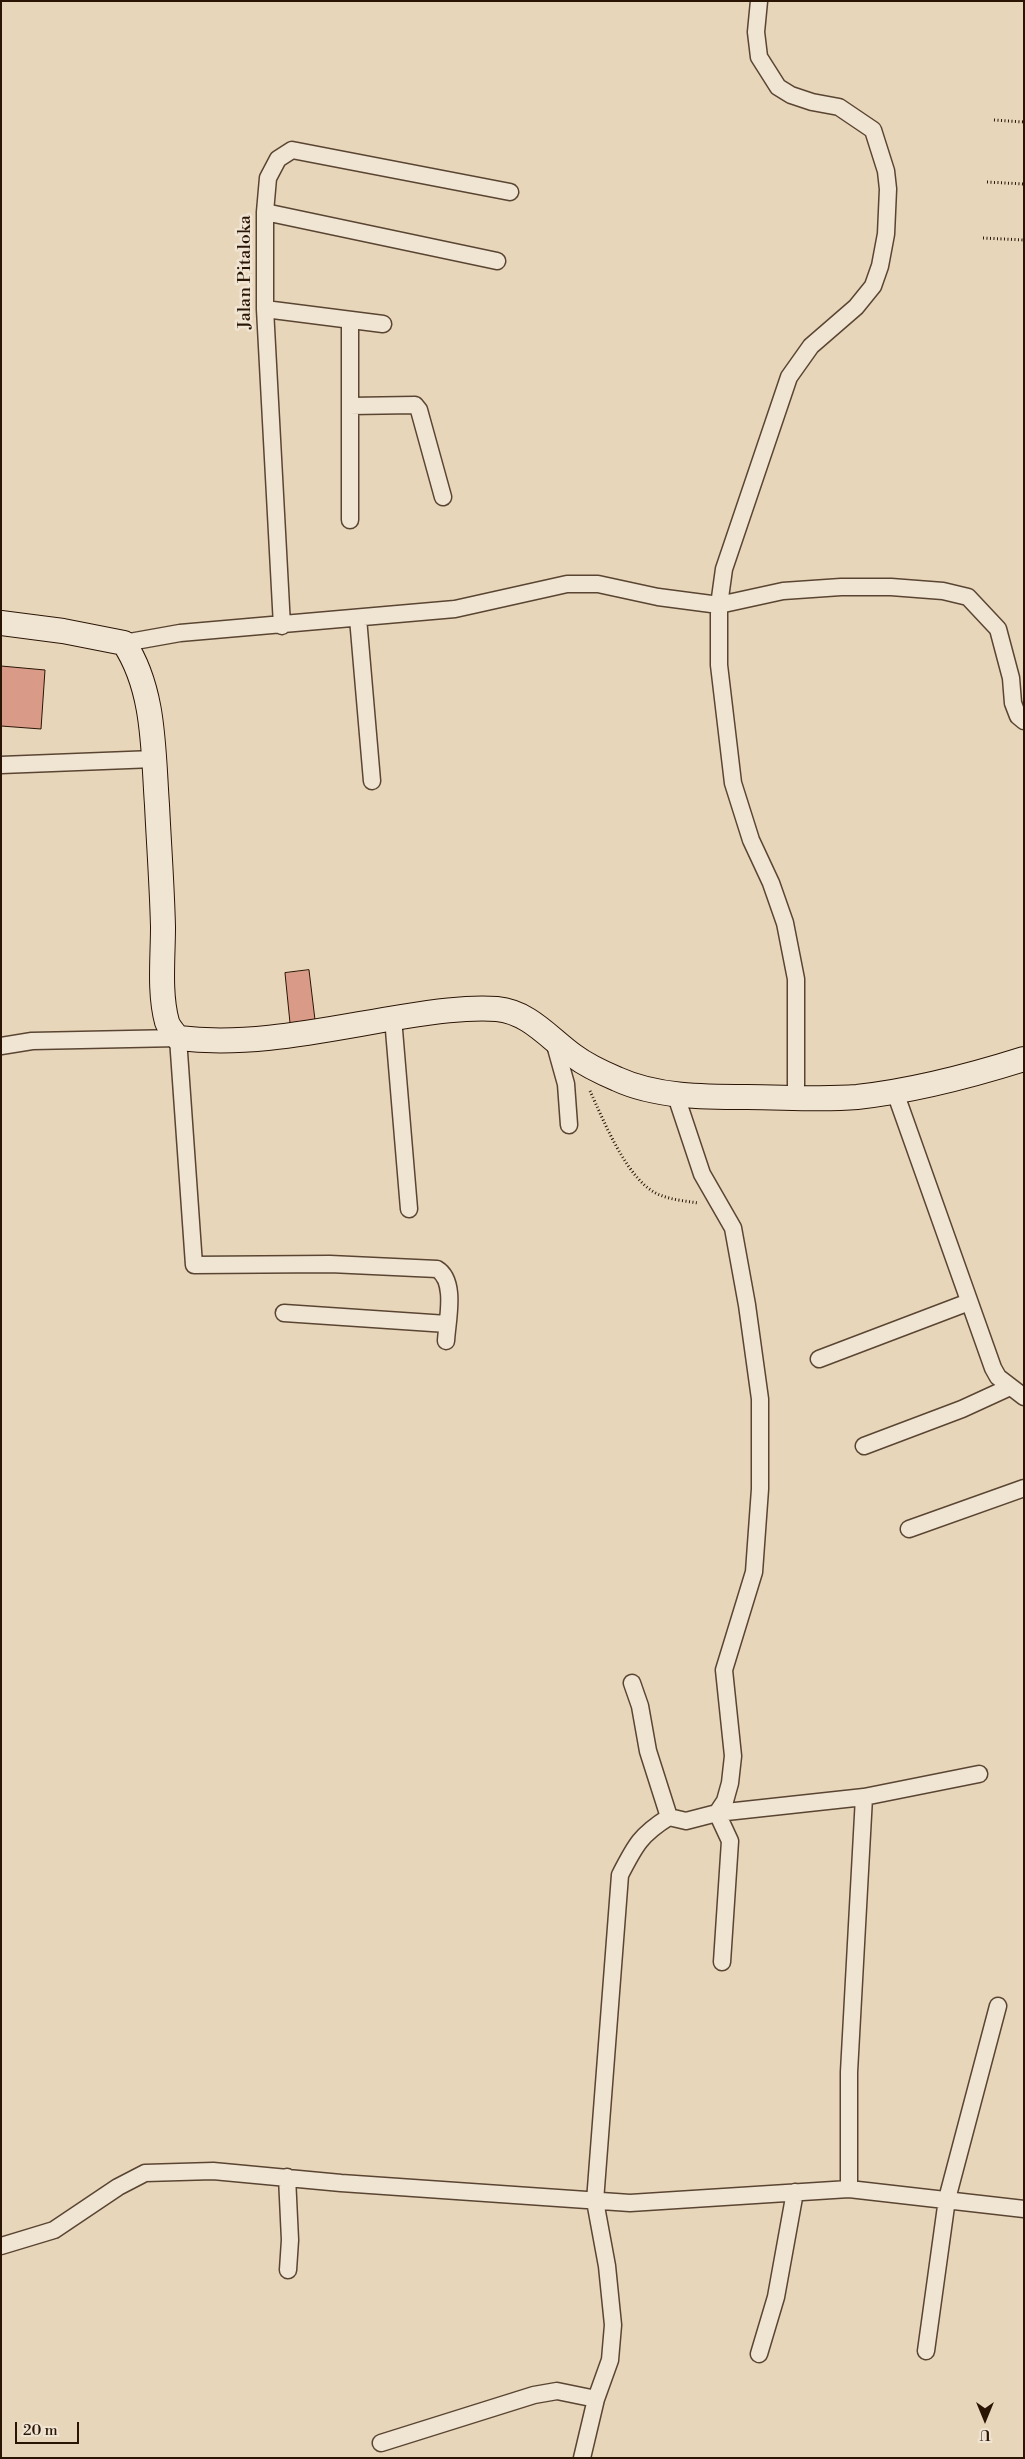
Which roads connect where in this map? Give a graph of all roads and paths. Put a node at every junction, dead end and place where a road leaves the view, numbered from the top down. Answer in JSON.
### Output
{"nodes":[{"id":1,"x":759,"y":1,"type":"edge"},
{"id":2,"x":994,"y":120,"type":"dead end"},
{"id":3,"x":1024,"y":122,"type":"edge"},
{"id":4,"x":987,"y":182,"type":"dead end"},
{"id":5,"x":1024,"y":184,"type":"edge"},
{"id":6,"x":510,"y":192,"type":"dead end"},
{"id":7,"x":265,"y":212,"type":"junction"},
{"id":8,"x":983,"y":238,"type":"dead end"},
{"id":9,"x":1024,"y":240,"type":"edge"},
{"id":10,"x":497,"y":261,"type":"dead end"},
{"id":11,"x":265,"y":309,"type":"junction"},
{"id":12,"x":350,"y":321,"type":"junction"},
{"id":13,"x":383,"y":324,"type":"dead end"},
{"id":14,"x":350,"y":406,"type":"junction"},
{"id":15,"x":443,"y":497,"type":"dead end"},
{"id":16,"x":350,"y":520,"type":"dead end"},
{"id":17,"x":719,"y":605,"type":"junction"},
{"id":18,"x":358,"y":618,"type":"junction"},
{"id":19,"x":1,"y":623,"type":"edge"},
{"id":20,"x":282,"y":626,"type":"junction"},
{"id":21,"x":124,"y":643,"type":"junction"},
{"id":22,"x":1024,"y":721,"type":"edge"},
{"id":23,"x":154,"y":759,"type":"junction"},
{"id":24,"x":1,"y":766,"type":"edge"},
{"id":25,"x":372,"y":781,"type":"dead end"},
{"id":26,"x":393,"y":1018,"type":"junction"},
{"id":27,"x":178,"y":1038,"type":"junction"},
{"id":28,"x":553,"y":1038,"type":"junction"},
{"id":29,"x":1,"y":1046,"type":"edge"},
{"id":30,"x":575,"y":1057,"type":"junction"},
{"id":31,"x":1024,"y":1060,"type":"edge"},
{"id":32,"x":895,"y":1092,"type":"junction"},
{"id":33,"x":675,"y":1093,"type":"junction"},
{"id":34,"x":796,"y":1097,"type":"junction"},
{"id":35,"x":569,"y":1125,"type":"dead end"},
{"id":36,"x":700,"y":1204,"type":"dead end"},
{"id":37,"x":410,"y":1209,"type":"dead end"},
{"id":38,"x":970,"y":1302,"type":"junction"},
{"id":39,"x":284,"y":1313,"type":"dead end"},
{"id":40,"x":447,"y":1324,"type":"junction"},
{"id":41,"x":446,"y":1341,"type":"dead end"},
{"id":42,"x":819,"y":1359,"type":"dead end"},
{"id":43,"x":1010,"y":1387,"type":"junction"},
{"id":44,"x":1024,"y":1396,"type":"edge"},
{"id":45,"x":864,"y":1446,"type":"dead end"},
{"id":46,"x":1024,"y":1488,"type":"edge"},
{"id":47,"x":909,"y":1529,"type":"dead end"},
{"id":48,"x":632,"y":1683,"type":"dead end"},
{"id":49,"x":979,"y":1774,"type":"dead end"},
{"id":50,"x":864,"y":1797,"type":"junction"},
{"id":51,"x":717,"y":1813,"type":"junction"},
{"id":52,"x":669,"y":1818,"type":"junction"},
{"id":53,"x":722,"y":1962,"type":"dead end"},
{"id":54,"x":998,"y":2006,"type":"dead end"},
{"id":55,"x":288,"y":2177,"type":"junction"},
{"id":56,"x":849,"y":2189,"type":"junction"},
{"id":57,"x":795,"y":2192,"type":"junction"},
{"id":58,"x":947,"y":2199,"type":"junction"},
{"id":59,"x":595,"y":2200,"type":"junction"},
{"id":60,"x":1024,"y":2210,"type":"edge"},
{"id":61,"x":1,"y":2246,"type":"edge"},
{"id":62,"x":288,"y":2270,"type":"dead end"},
{"id":63,"x":926,"y":2351,"type":"dead end"},
{"id":64,"x":759,"y":2354,"type":"dead end"},
{"id":65,"x":596,"y":2400,"type":"junction"},
{"id":66,"x":381,"y":2443,"type":"dead end"},
{"id":67,"x":582,"y":2458,"type":"edge"}],
"edges":[{"from":1,"to":17,"type":"street"},
{"from":2,"to":3,"type":"path"},
{"from":4,"to":5,"type":"path"},
{"from":6,"to":7,"type":"street","name":"Jalan Pitaloka"},
{"from":7,"to":10,"type":"street"},
{"from":7,"to":11,"type":"street","name":"Jalan Pitaloka"},
{"from":8,"to":9,"type":"path"},
{"from":11,"to":12,"type":"street"},
{"from":11,"to":20,"type":"street","name":"Jalan Pitaloka"},
{"from":12,"to":13,"type":"street"},
{"from":12,"to":14,"type":"street"},
{"from":14,"to":15,"type":"street"},
{"from":14,"to":16,"type":"street"},
{"from":17,"to":18,"type":"street"},
{"from":17,"to":22,"type":"street"},
{"from":17,"to":34,"type":"street"},
{"from":18,"to":20,"type":"street"},
{"from":18,"to":25,"type":"street"},
{"from":19,"to":21,"type":"street"},
{"from":20,"to":21,"type":"street"},
{"from":21,"to":23,"type":"street"},
{"from":23,"to":24,"type":"street"},
{"from":23,"to":27,"type":"street"},
{"from":26,"to":27,"type":"street"},
{"from":26,"to":28,"type":"street"},
{"from":26,"to":37,"type":"street"},
{"from":27,"to":29,"type":"street"},
{"from":27,"to":40,"type":"street"},
{"from":28,"to":30,"type":"street"},
{"from":28,"to":35,"type":"street"},
{"from":30,"to":33,"type":"street"},
{"from":30,"to":36,"type":"path"},
{"from":31,"to":32,"type":"street"},
{"from":32,"to":34,"type":"street"},
{"from":32,"to":38,"type":"street"},
{"from":33,"to":34,"type":"street"},
{"from":33,"to":51,"type":"street"},
{"from":38,"to":42,"type":"street"},
{"from":38,"to":43,"type":"street"},
{"from":39,"to":40,"type":"street"},
{"from":40,"to":41,"type":"street"},
{"from":43,"to":44,"type":"street"},
{"from":43,"to":45,"type":"street"},
{"from":46,"to":47,"type":"street"},
{"from":48,"to":52,"type":"street"},
{"from":49,"to":50,"type":"street"},
{"from":50,"to":51,"type":"street"},
{"from":50,"to":56,"type":"street"},
{"from":51,"to":52,"type":"street"},
{"from":51,"to":53,"type":"street"},
{"from":52,"to":59,"type":"street"},
{"from":54,"to":58,"type":"street"},
{"from":55,"to":59,"type":"street"},
{"from":55,"to":61,"type":"street"},
{"from":55,"to":62,"type":"street"},
{"from":56,"to":57,"type":"street"},
{"from":56,"to":58,"type":"street"},
{"from":57,"to":59,"type":"street"},
{"from":57,"to":64,"type":"street"},
{"from":58,"to":60,"type":"street"},
{"from":58,"to":63,"type":"street"},
{"from":59,"to":65,"type":"street"},
{"from":65,"to":66,"type":"street"},
{"from":65,"to":67,"type":"street"}]}
